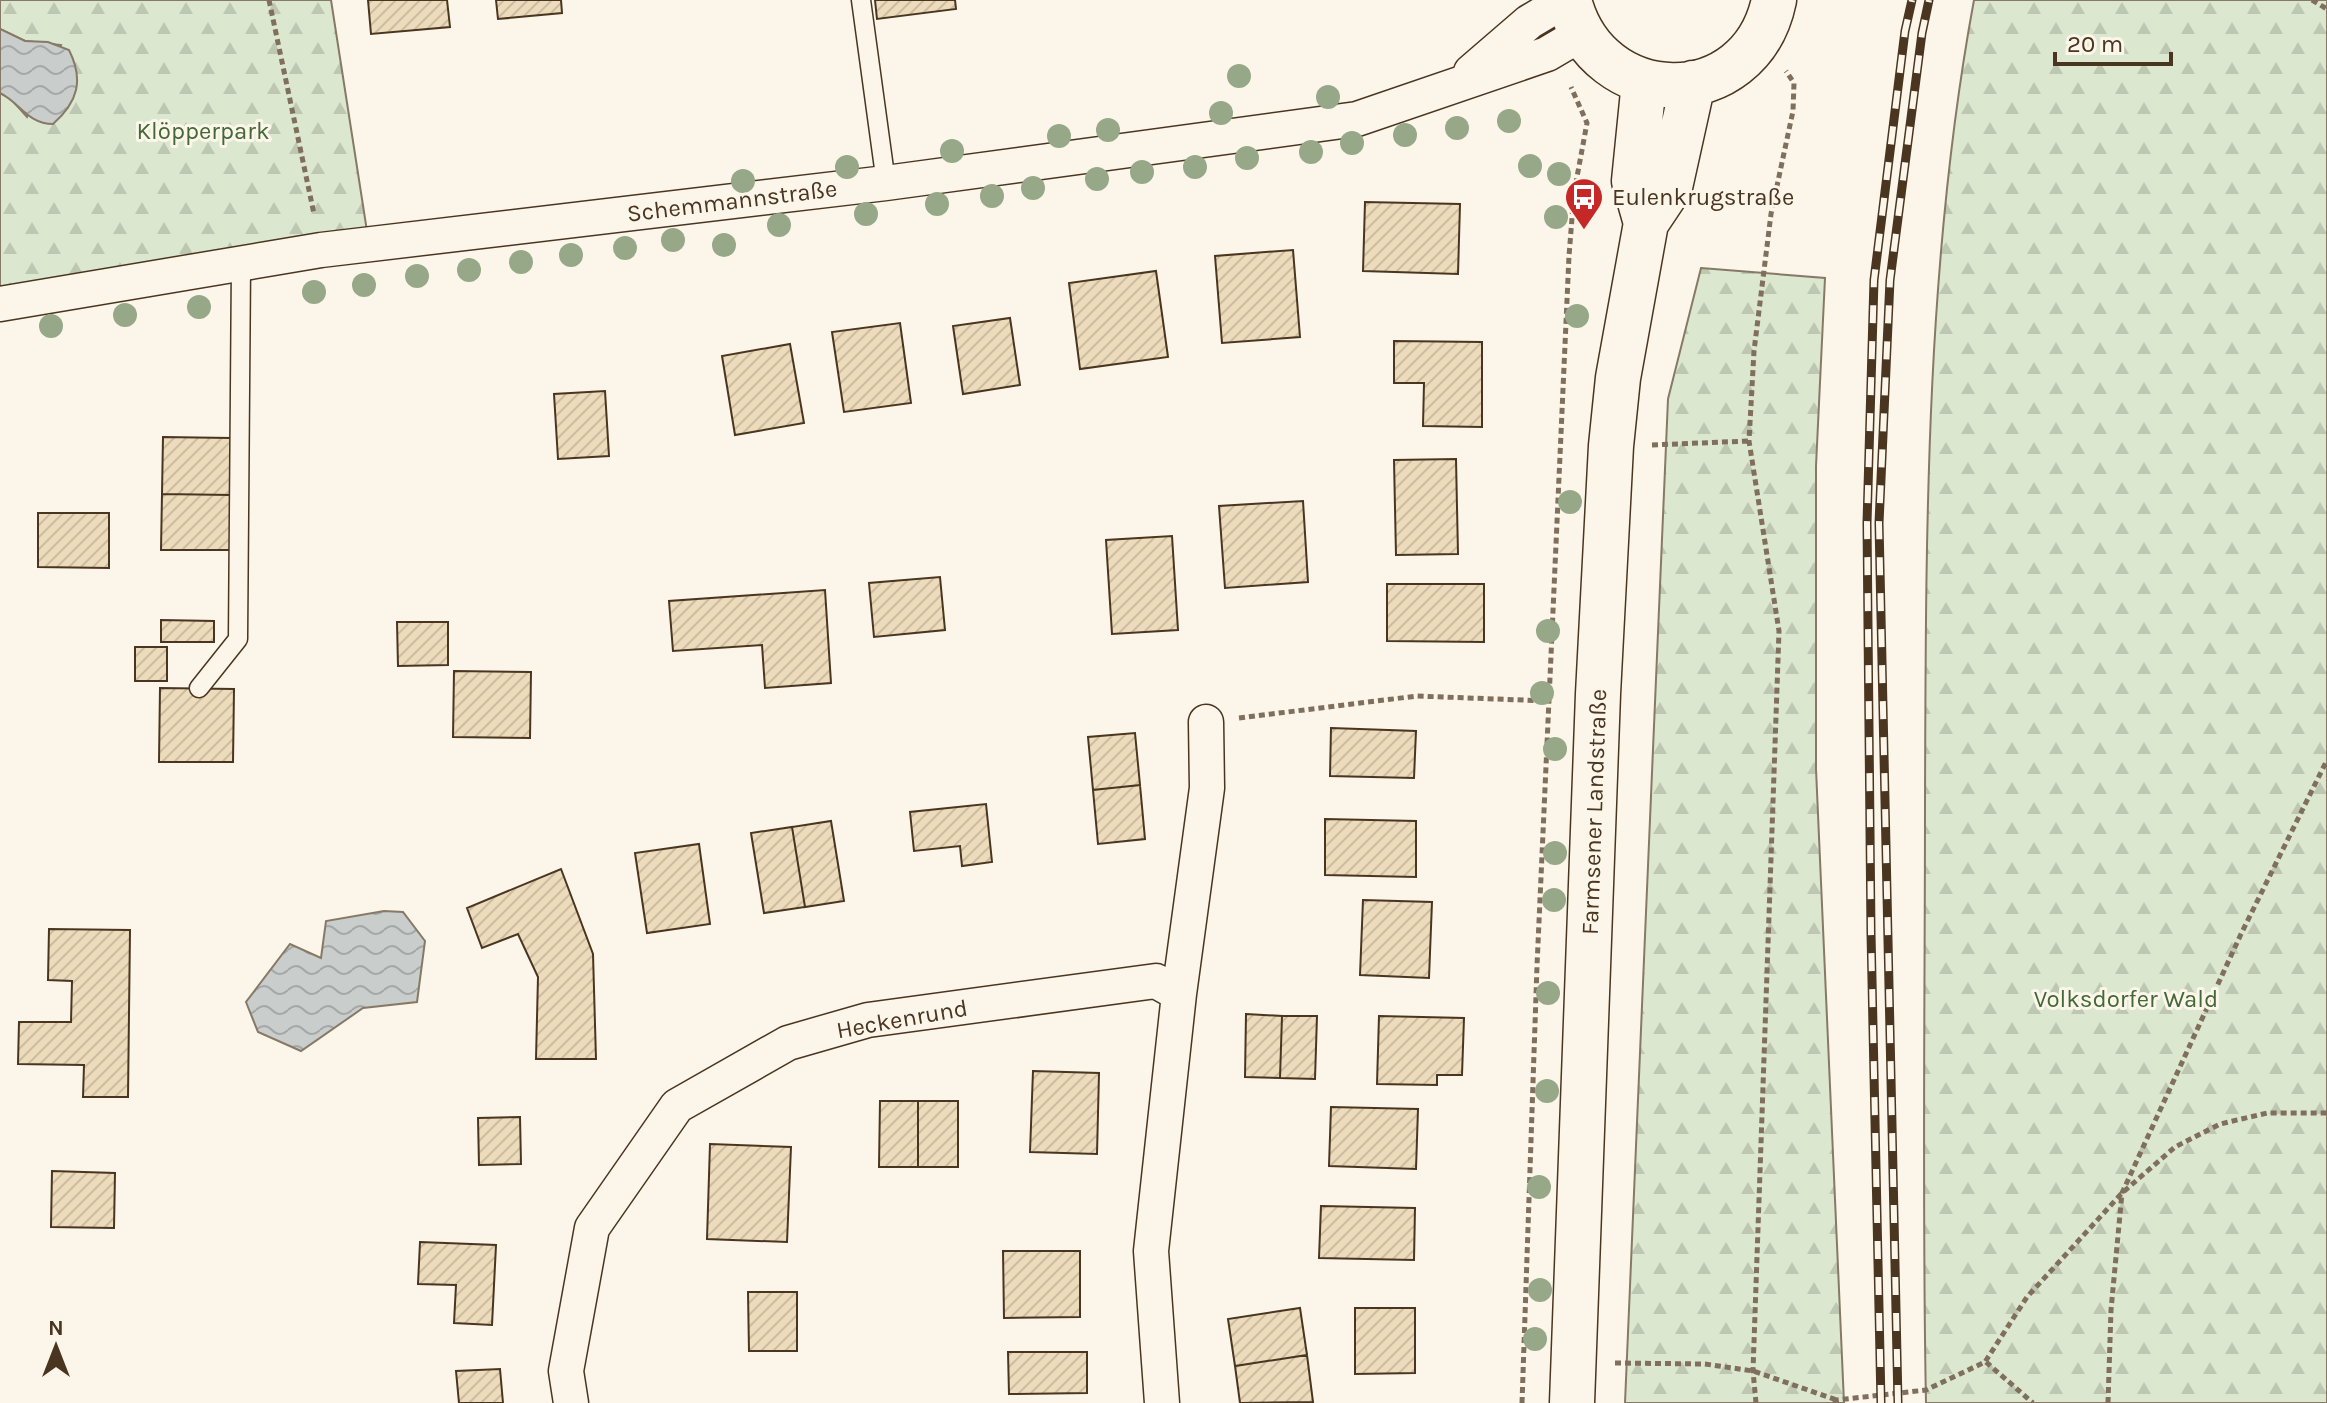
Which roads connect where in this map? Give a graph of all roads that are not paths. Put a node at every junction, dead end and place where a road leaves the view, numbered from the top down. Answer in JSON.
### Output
{"nodes":[{"id":1,"x":861,"y":0,"type":"edge"},
{"id":2,"x":1774,"y":0,"type":"edge"},
{"id":3,"x":1572,"y":11,"type":"edge"},
{"id":4,"x":1644,"y":82,"type":"junction"},
{"id":5,"x":1693,"y":83,"type":"junction"},
{"id":6,"x":886,"y":183,"type":"junction"},
{"id":7,"x":1646,"y":223,"type":"junction"},
{"id":8,"x":241,"y":264,"type":"junction"},
{"id":9,"x":0,"y":304,"type":"edge"},
{"id":10,"x":199,"y":688,"type":"dead end"},
{"id":11,"x":1206,"y":722,"type":"road end"},
{"id":12,"x":1179,"y":994,"type":"junction"},
{"id":13,"x":1573,"y":1383,"type":"edge"},
{"id":14,"x":571,"y":1403,"type":"edge"},
{"id":15,"x":1162,"y":1403,"type":"edge"}],
"edges":[{"from":1,"to":6,"type":"lane"},
{"from":2,"to":5,"type":"main road"},
{"from":3,"to":4,"type":"main road"},
{"from":3,"to":6,"type":"street","name":"Schemmannstraße"},
{"from":4,"to":5,"type":"main road"},
{"from":4,"to":7,"type":"main road","name":"Farmsener Landstraße"},
{"from":5,"to":7,"type":"main road","name":"Farmsener Landstraße"},
{"from":6,"to":8,"type":"street","name":"Schemmannstraße"},
{"from":7,"to":13,"type":"main road","name":"Farmsener Landstraße"},
{"from":8,"to":9,"type":"street","name":"Schemmannstraße"},
{"from":8,"to":10,"type":"lane"},
{"from":11,"to":12,"type":"street"},
{"from":12,"to":14,"type":"street","name":"Heckenrund"},
{"from":12,"to":15,"type":"street"}]}
